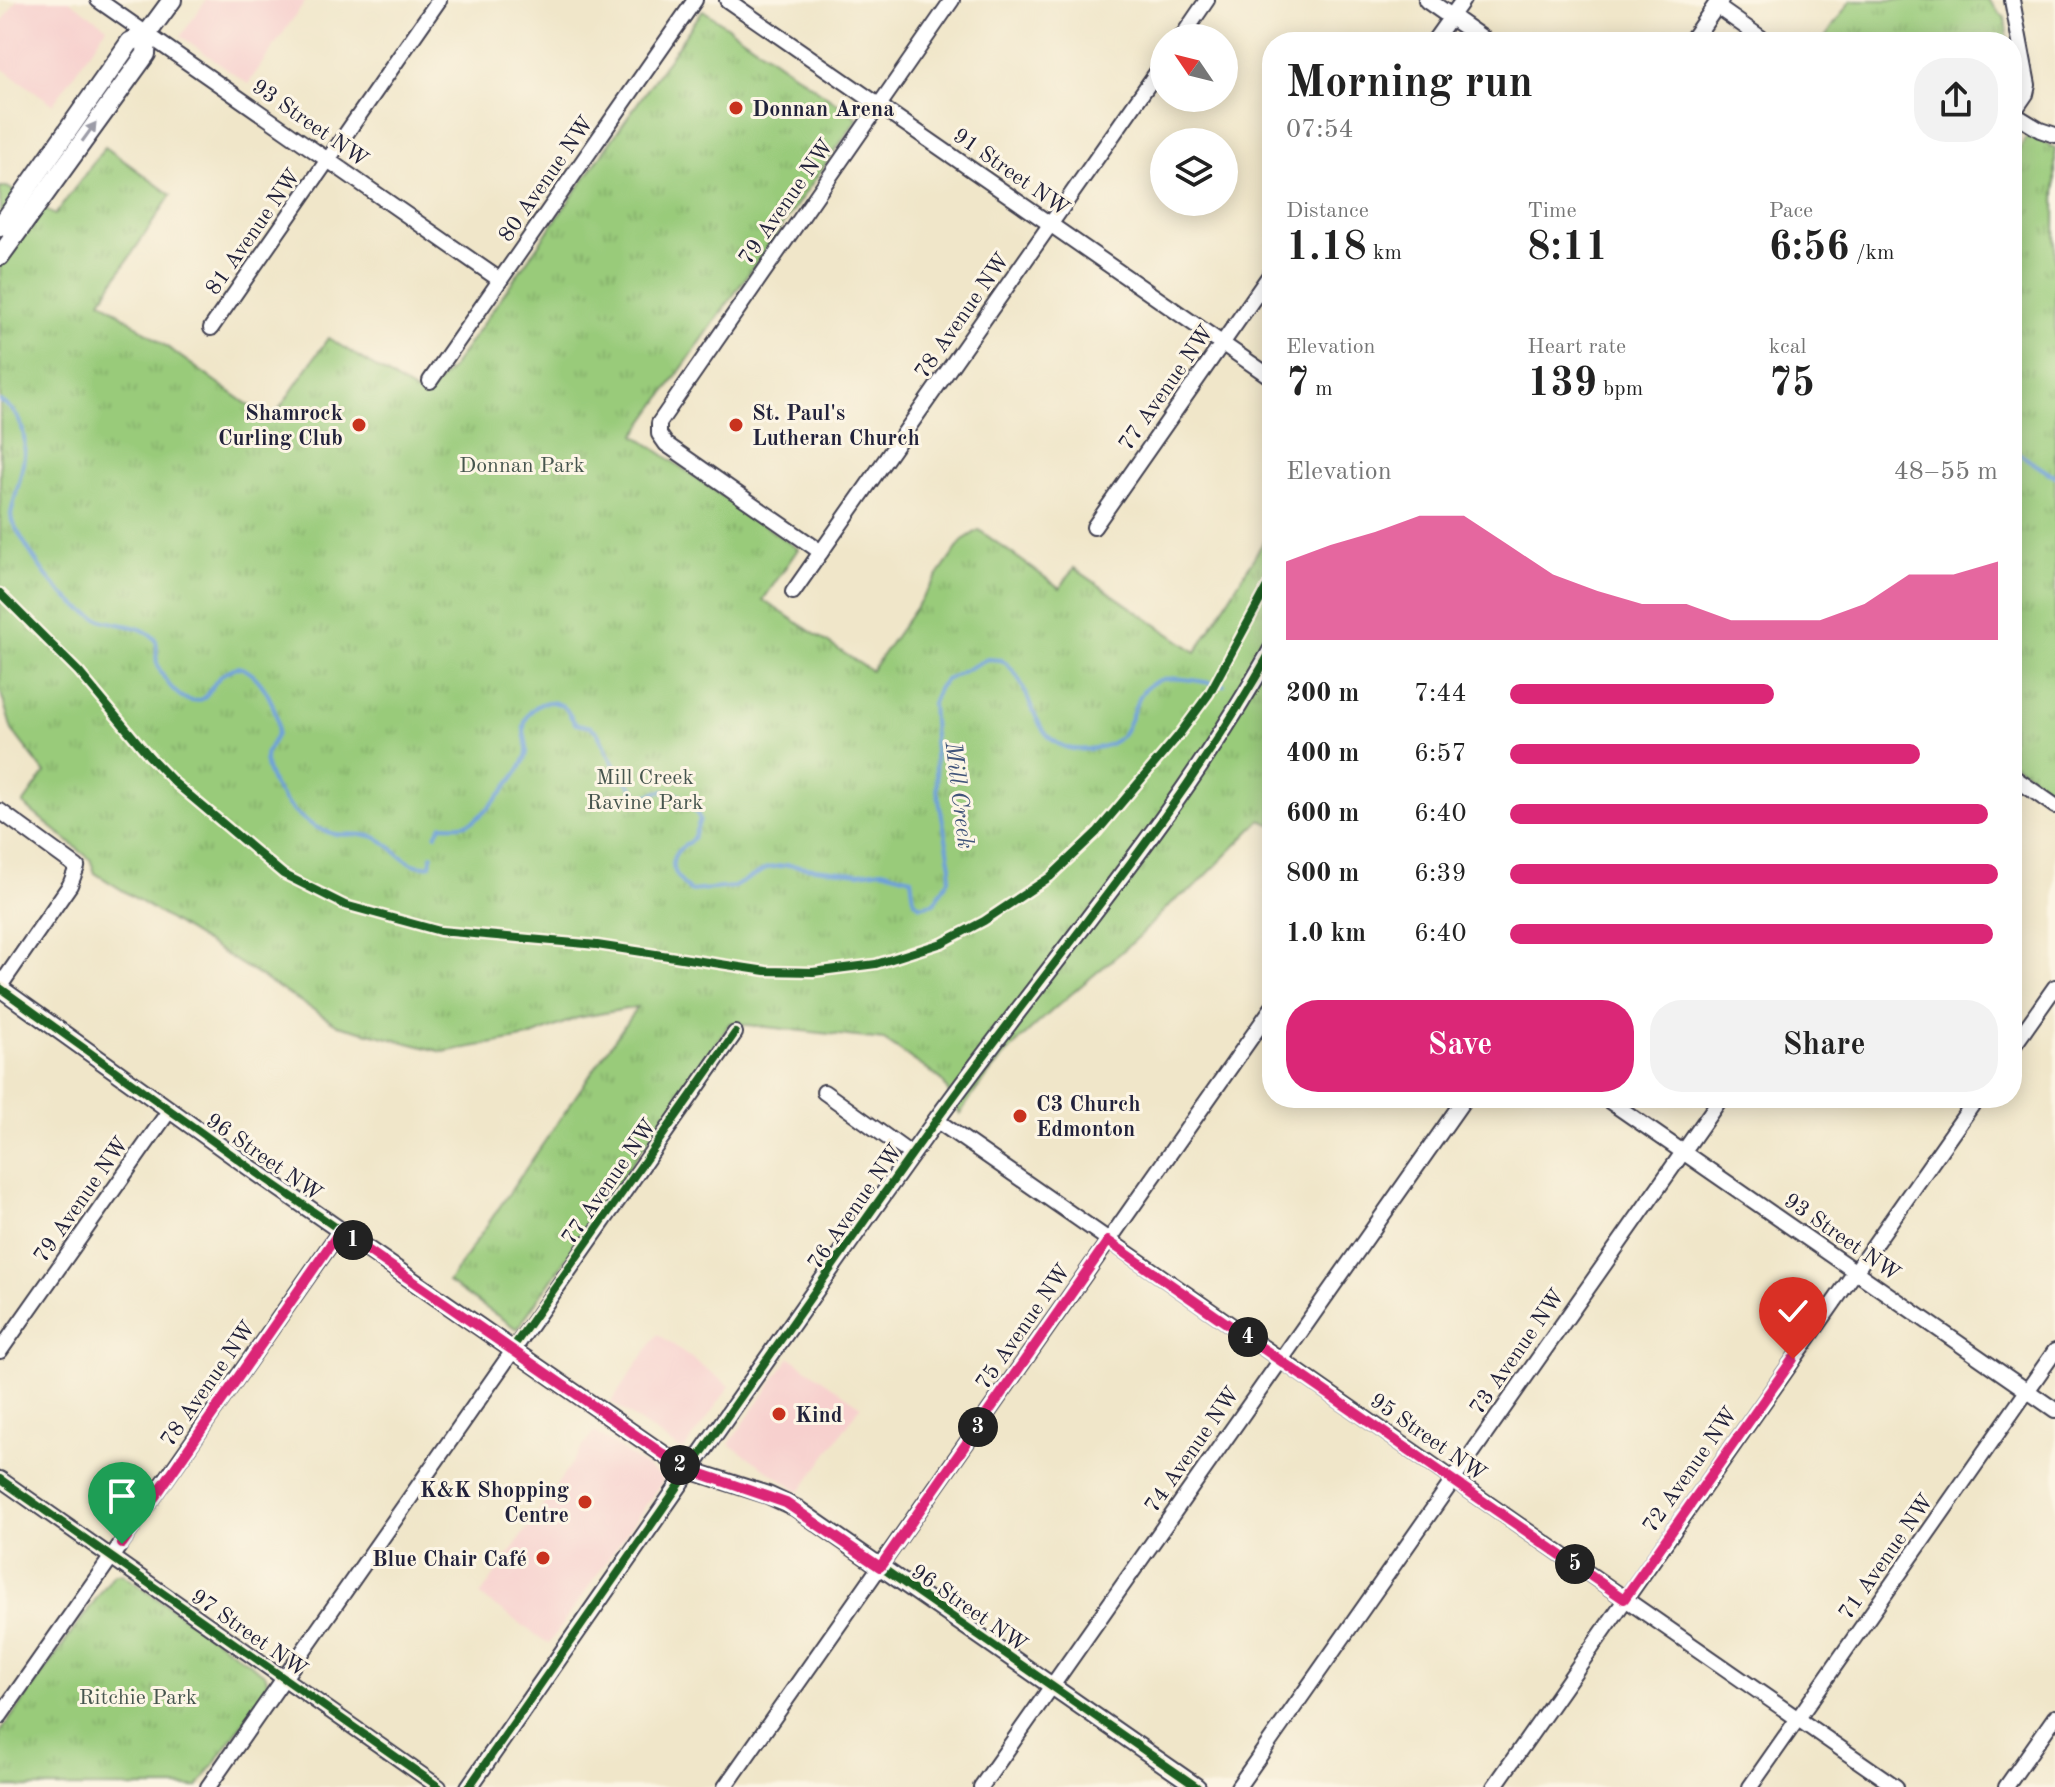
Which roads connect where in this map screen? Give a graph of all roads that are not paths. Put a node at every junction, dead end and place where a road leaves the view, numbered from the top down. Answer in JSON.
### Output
{"nodes":[{"id":1,"x":98,"y":0,"type":"edge"},
{"id":2,"x":172,"y":0,"type":"edge"},
{"id":3,"x":439,"y":0,"type":"edge"},
{"id":4,"x":695,"y":0,"type":"edge"},
{"id":5,"x":727,"y":0,"type":"edge"},
{"id":6,"x":952,"y":0,"type":"edge"},
{"id":7,"x":1207,"y":0,"type":"edge"},
{"id":8,"x":1427,"y":0,"type":"edge"},
{"id":9,"x":1463,"y":0,"type":"edge"},
{"id":10,"x":2011,"y":1,"type":"edge"},
{"id":11,"x":1718,"y":3,"type":"edge"},
{"id":12,"x":1451,"y":17,"type":"junction"},
{"id":13,"x":1191,"y":24,"type":"edge"},
{"id":14,"x":1440,"y":32,"type":"edge"},
{"id":15,"x":1473,"y":32,"type":"edge"},
{"id":16,"x":1698,"y":32,"type":"edge"},
{"id":17,"x":1754,"y":32,"type":"edge"},
{"id":18,"x":2017,"y":32,"type":"edge"},
{"id":19,"x":147,"y":34,"type":"junction"},
{"id":20,"x":2022,"y":55,"type":"edge"},
{"id":21,"x":1150,"y":82,"type":"edge"},
{"id":22,"x":2022,"y":99,"type":"edge"},
{"id":23,"x":879,"y":105,"type":"junction"},
{"id":24,"x":2022,"y":119,"type":"edge"},
{"id":25,"x":2055,"y":135,"type":"edge"},
{"id":26,"x":328,"y":160,"type":"junction"},
{"id":27,"x":36,"y":190,"type":"junction"},
{"id":28,"x":1050,"y":224,"type":"junction"},
{"id":29,"x":0,"y":227,"type":"edge"},
{"id":30,"x":0,"y":256,"type":"edge"},
{"id":31,"x":500,"y":280,"type":"junction"},
{"id":32,"x":1262,"y":286,"type":"edge"},
{"id":33,"x":211,"y":328,"type":"dead end"},
{"id":34,"x":1222,"y":344,"type":"junction"},
{"id":35,"x":1262,"y":371,"type":"edge"},
{"id":36,"x":430,"y":381,"type":"dead end"},
{"id":37,"x":1094,"y":527,"type":"dead end"},
{"id":38,"x":821,"y":552,"type":"junction"},
{"id":39,"x":793,"y":592,"type":"dead end"},
{"id":40,"x":1262,"y":666,"type":"edge"},
{"id":41,"x":2022,"y":783,"type":"edge"},
{"id":42,"x":2055,"y":806,"type":"edge"},
{"id":43,"x":0,"y":811,"type":"edge"},
{"id":44,"x":0,"y":987,"type":"edge"},
{"id":45,"x":2055,"y":987,"type":"edge"},
{"id":46,"x":1262,"y":1022,"type":"edge"},
{"id":47,"x":735,"y":1033,"type":"dead end"},
{"id":48,"x":2022,"y":1034,"type":"edge"},
{"id":49,"x":824,"y":1092,"type":"dead end"},
{"id":50,"x":1458,"y":1108,"type":"edge"},
{"id":51,"x":1619,"y":1108,"type":"edge"},
{"id":52,"x":1714,"y":1108,"type":"edge"},
{"id":53,"x":1970,"y":1108,"type":"edge"},
{"id":54,"x":169,"y":1111,"type":"junction"},
{"id":55,"x":936,"y":1120,"type":"junction"},
{"id":56,"x":1683,"y":1152,"type":"junction"},
{"id":57,"x":912,"y":1155,"type":"junction"},
{"id":58,"x":340,"y":1231,"type":"junction"},
{"id":59,"x":1108,"y":1241,"type":"junction"},
{"id":60,"x":1855,"y":1272,"type":"junction"},
{"id":61,"x":511,"y":1350,"type":"junction"},
{"id":62,"x":0,"y":1351,"type":"edge"},
{"id":63,"x":2055,"y":1351,"type":"edge"},
{"id":64,"x":1281,"y":1360,"type":"junction"},
{"id":65,"x":2027,"y":1391,"type":"junction"},
{"id":66,"x":2055,"y":1410,"type":"edge"},
{"id":67,"x":691,"y":1470,"type":"junction"},
{"id":68,"x":0,"y":1479,"type":"edge"},
{"id":69,"x":1453,"y":1479,"type":"junction"},
{"id":70,"x":113,"y":1557,"type":"junction"},
{"id":71,"x":880,"y":1567,"type":"junction"},
{"id":72,"x":1624,"y":1599,"type":"junction"},
{"id":73,"x":284,"y":1678,"type":"junction"},
{"id":74,"x":1052,"y":1686,"type":"junction"},
{"id":75,"x":0,"y":1716,"type":"edge"},
{"id":76,"x":2055,"y":1717,"type":"edge"},
{"id":77,"x":1798,"y":1719,"type":"junction"},
{"id":78,"x":208,"y":1787,"type":"edge"},
{"id":79,"x":439,"y":1787,"type":"edge"},
{"id":80,"x":469,"y":1787,"type":"edge"},
{"id":81,"x":725,"y":1787,"type":"edge"},
{"id":82,"x":981,"y":1787,"type":"edge"},
{"id":83,"x":1197,"y":1787,"type":"edge"},
{"id":84,"x":1238,"y":1787,"type":"edge"},
{"id":85,"x":1494,"y":1787,"type":"edge"},
{"id":86,"x":1750,"y":1787,"type":"edge"},
{"id":87,"x":1896,"y":1787,"type":"edge"},
{"id":88,"x":2006,"y":1787,"type":"edge"}],
"edges":[{"from":1,"to":19,"type":"street","name":"93 Street NW"},
{"from":2,"to":19,"type":"main road"},
{"from":3,"to":26,"type":"street","name":"81 Avenue NW"},
{"from":4,"to":31,"type":"street","name":"80 Avenue NW"},
{"from":5,"to":23,"type":"street","name":"91 Street NW"},
{"from":6,"to":23,"type":"street","name":"79 Avenue NW"},
{"from":7,"to":13,"type":"street"},
{"from":8,"to":12,"type":"street"},
{"from":9,"to":12,"type":"street"},
{"from":10,"to":18,"type":"street"},
{"from":11,"to":16,"type":"street"},
{"from":11,"to":17,"type":"street"},
{"from":12,"to":14,"type":"street"},
{"from":12,"to":15,"type":"street"},
{"from":19,"to":26,"type":"street","name":"93 Street NW"},
{"from":19,"to":27,"type":"main road"},
{"from":20,"to":22,"type":"street"},
{"from":21,"to":28,"type":"street","name":"78 Avenue NW"},
{"from":23,"to":28,"type":"street","name":"91 Street NW"},
{"from":23,"to":38,"type":"street","name":"79 Avenue NW"},
{"from":24,"to":25,"type":"street"},
{"from":26,"to":31,"type":"street","name":"93 Street NW"},
{"from":26,"to":33,"type":"street","name":"81 Avenue NW"},
{"from":27,"to":29,"type":"main road"},
{"from":27,"to":30,"type":"main road"},
{"from":28,"to":34,"type":"street","name":"91 Street NW"},
{"from":28,"to":38,"type":"street","name":"78 Avenue NW"},
{"from":31,"to":36,"type":"street","name":"80 Avenue NW"},
{"from":32,"to":34,"type":"street","name":"77 Avenue NW"},
{"from":34,"to":35,"type":"street","name":"91 Street NW"},
{"from":34,"to":37,"type":"street","name":"77 Avenue NW"},
{"from":38,"to":39,"type":"street","name":"78 Avenue NW"},
{"from":40,"to":55,"type":"street","name":"76 Avenue NW"},
{"from":41,"to":42,"type":"street"},
{"from":43,"to":44,"type":"street"},
{"from":44,"to":54,"type":"street","name":"96 Street NW"},
{"from":45,"to":48,"type":"street"},
{"from":46,"to":59,"type":"street","name":"75 Avenue NW"},
{"from":47,"to":61,"type":"street","name":"77 Avenue NW"},
{"from":49,"to":57,"type":"street"},
{"from":50,"to":64,"type":"street","name":"74 Avenue NW"},
{"from":51,"to":56,"type":"street","name":"93 Street NW"},
{"from":52,"to":56,"type":"street","name":"73 Avenue NW"},
{"from":53,"to":60,"type":"street","name":"72 Avenue NW"},
{"from":54,"to":58,"type":"street","name":"96 Street NW"},
{"from":54,"to":62,"type":"street","name":"79 Avenue NW"},
{"from":55,"to":57,"type":"street","name":"76 Avenue NW"},
{"from":55,"to":59,"type":"street","name":"95 Street NW"},
{"from":56,"to":60,"type":"street","name":"93 Street NW"},
{"from":56,"to":69,"type":"street","name":"73 Avenue NW"},
{"from":57,"to":67,"type":"street","name":"76 Avenue NW"},
{"from":58,"to":61,"type":"street","name":"96 Street NW"},
{"from":58,"to":70,"type":"street","name":"78 Avenue NW"},
{"from":59,"to":64,"type":"street","name":"95 Street NW"},
{"from":59,"to":71,"type":"street","name":"75 Avenue NW"},
{"from":60,"to":65,"type":"street","name":"93 Street NW"},
{"from":60,"to":72,"type":"street","name":"72 Avenue NW"},
{"from":61,"to":67,"type":"street","name":"96 Street NW"},
{"from":61,"to":73,"type":"street","name":"77 Avenue NW"},
{"from":63,"to":65,"type":"street","name":"71 Avenue NW"},
{"from":64,"to":69,"type":"street","name":"95 Street NW"},
{"from":64,"to":74,"type":"street","name":"74 Avenue NW"},
{"from":65,"to":66,"type":"street","name":"93 Street NW"},
{"from":65,"to":77,"type":"street","name":"71 Avenue NW"},
{"from":67,"to":71,"type":"street","name":"96 Street NW"},
{"from":67,"to":80,"type":"street","name":"76 Avenue NW"},
{"from":68,"to":70,"type":"street","name":"97 Street NW"},
{"from":69,"to":72,"type":"street","name":"95 Street NW"},
{"from":69,"to":84,"type":"street","name":"73 Avenue NW"},
{"from":70,"to":73,"type":"street","name":"97 Street NW"},
{"from":70,"to":75,"type":"street","name":"78 Avenue NW"},
{"from":71,"to":74,"type":"street","name":"96 Street NW"},
{"from":71,"to":81,"type":"street","name":"75 Avenue NW"},
{"from":72,"to":77,"type":"street","name":"95 Street NW"},
{"from":72,"to":85,"type":"street","name":"72 Avenue NW"},
{"from":73,"to":78,"type":"street","name":"77 Avenue NW"},
{"from":73,"to":79,"type":"street","name":"97 Street NW"},
{"from":74,"to":82,"type":"street","name":"74 Avenue NW"},
{"from":74,"to":83,"type":"street","name":"96 Street NW"},
{"from":76,"to":88,"type":"street"},
{"from":77,"to":86,"type":"street","name":"71 Avenue NW"},
{"from":77,"to":87,"type":"street","name":"95 Street NW"}]}
